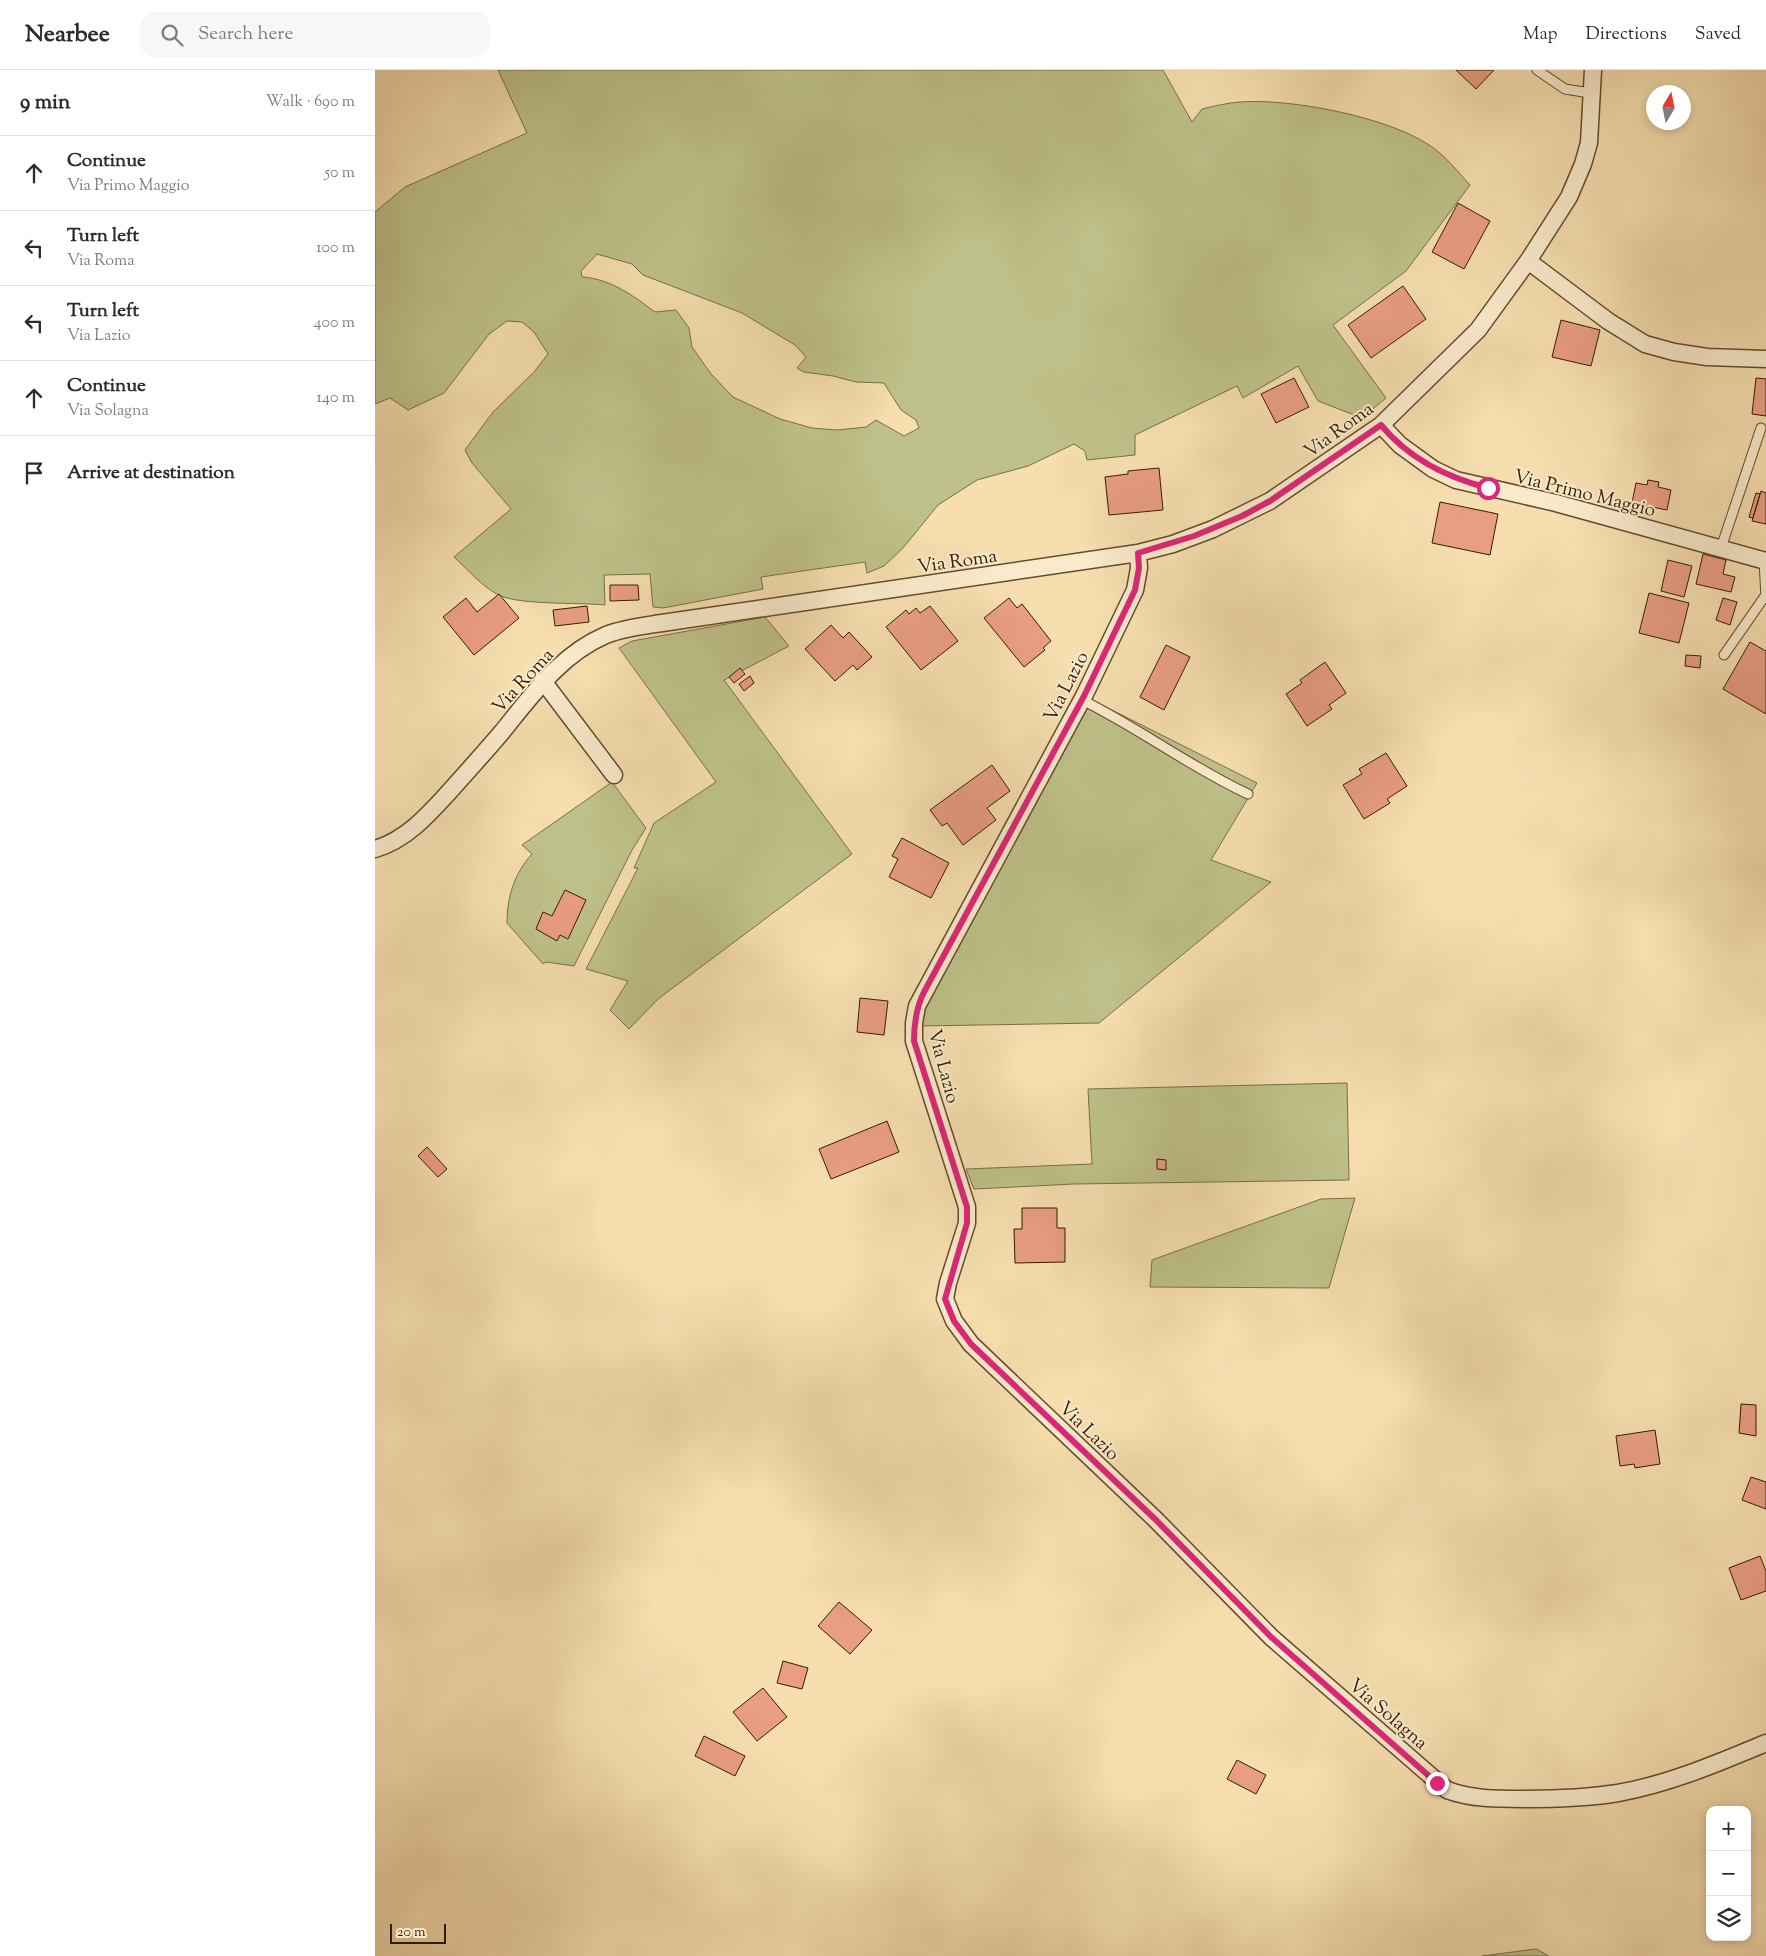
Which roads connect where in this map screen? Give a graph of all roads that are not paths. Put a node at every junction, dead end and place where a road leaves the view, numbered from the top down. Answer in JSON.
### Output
{"nodes":[{"id":1,"x":1537,"y":70,"type":"edge"},
{"id":2,"x":1593,"y":70,"type":"edge"},
{"id":3,"x":1590,"y":93,"type":"junction"},
{"id":4,"x":1528,"y":261,"type":"junction"},
{"id":5,"x":1766,"y":359,"type":"edge"},
{"id":6,"x":1381,"y":425,"type":"junction"},
{"id":7,"x":1761,"y":428,"type":"dead end"},
{"id":8,"x":1721,"y":548,"type":"junction"},
{"id":9,"x":1138,"y":553,"type":"junction"},
{"id":10,"x":1765,"y":560,"type":"edge"},
{"id":11,"x":1765,"y":597,"type":"edge"},
{"id":12,"x":1724,"y":655,"type":"dead end"},
{"id":13,"x":543,"y":681,"type":"junction"},
{"id":14,"x":1082,"y":700,"type":"junction"},
{"id":15,"x":613,"y":776,"type":"dead end"},
{"id":16,"x":1248,"y":794,"type":"dead end"},
{"id":17,"x":375,"y":849,"type":"edge"},
{"id":18,"x":1156,"y":1520,"type":"joint"},
{"id":19,"x":1766,"y":1743,"type":"edge"}],
"edges":[{"from":1,"to":3,"type":"lane"},
{"from":2,"to":3,"type":"street","name":"Via Roma"},
{"from":3,"to":4,"type":"street","name":"Via Roma"},
{"from":4,"to":5,"type":"street"},
{"from":4,"to":6,"type":"street","name":"Via Roma"},
{"from":6,"to":8,"type":"street","name":"Via Primo Maggio"},
{"from":6,"to":9,"type":"street","name":"Via Roma"},
{"from":7,"to":8,"type":"lane"},
{"from":8,"to":10,"type":"street","name":"Via Primo Maggio"},
{"from":9,"to":13,"type":"street","name":"Via Roma"},
{"from":9,"to":14,"type":"street","name":"Via Lazio"},
{"from":10,"to":11,"type":"lane"},
{"from":11,"to":12,"type":"lane"},
{"from":13,"to":15,"type":"street"},
{"from":13,"to":17,"type":"street","name":"Via Roma"},
{"from":14,"to":16,"type":"lane"},
{"from":14,"to":18,"type":"street","name":"Via Lazio"},
{"from":18,"to":19,"type":"street","name":"Via Solagna"}]}
